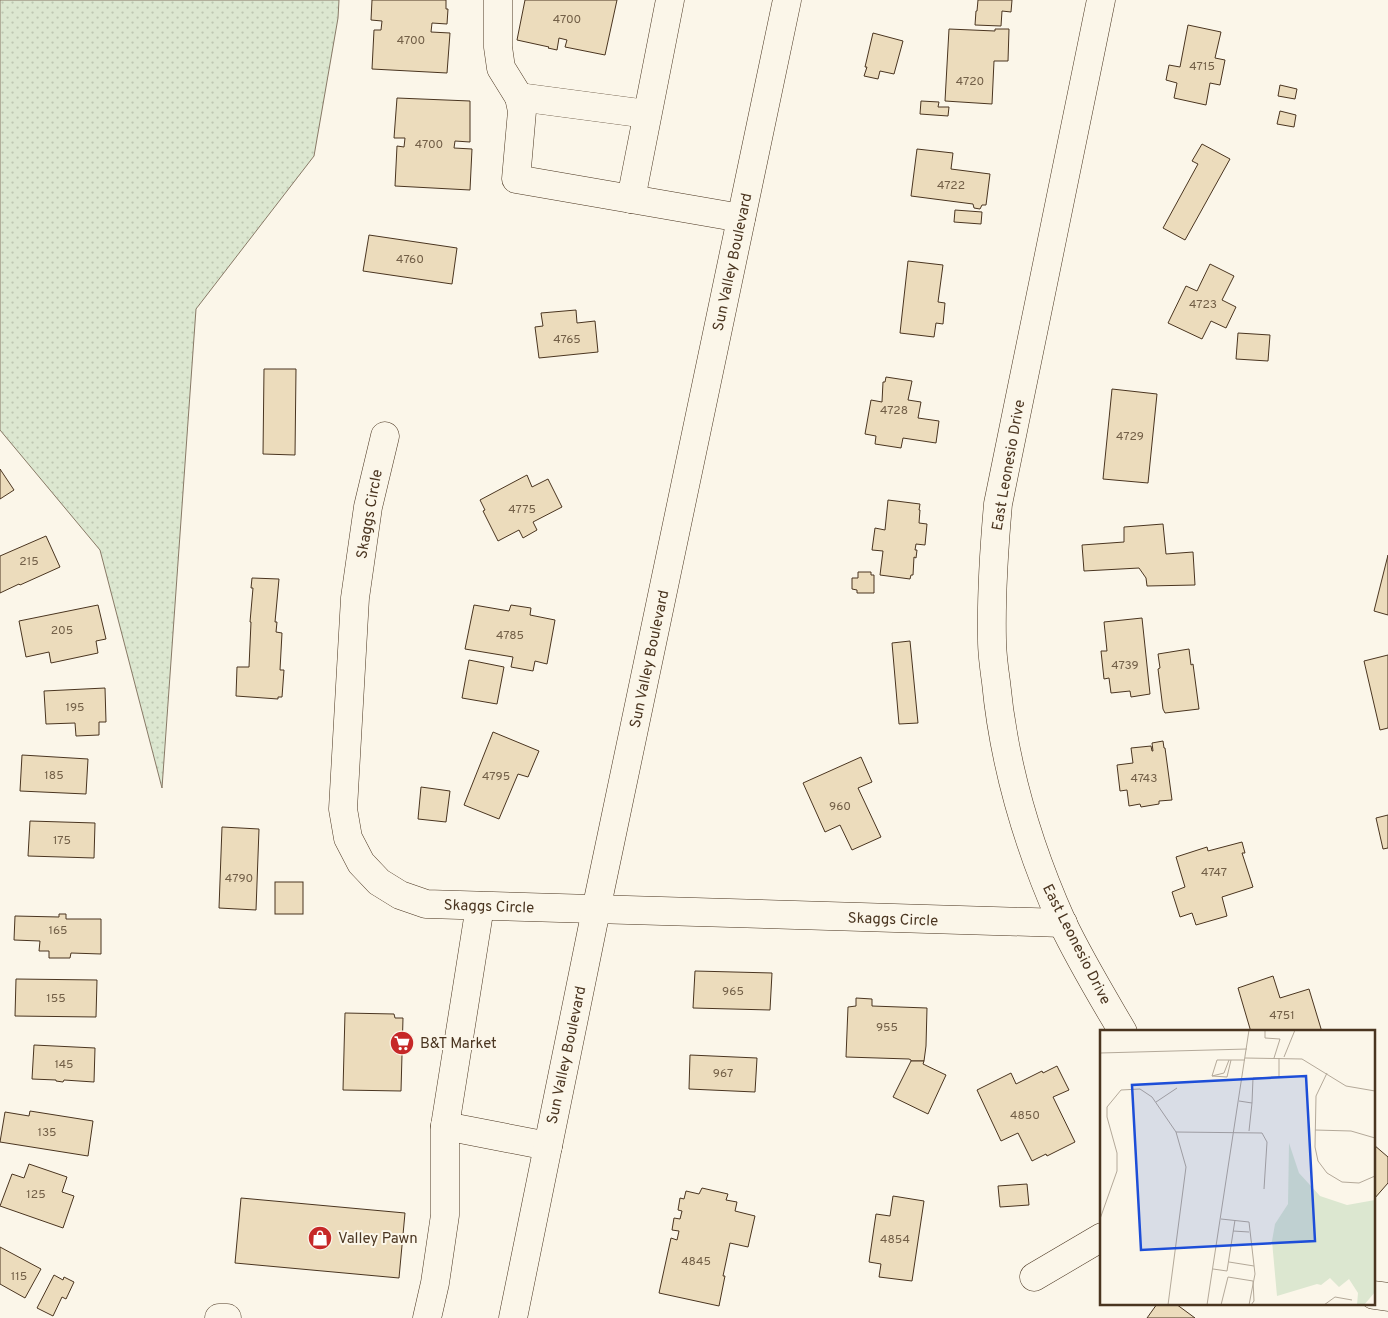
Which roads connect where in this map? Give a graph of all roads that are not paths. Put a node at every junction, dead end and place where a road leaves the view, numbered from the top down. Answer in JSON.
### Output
{"nodes":[{"id":1,"x":498,"y":0,"type":"edge"},
{"id":2,"x":670,"y":0,"type":"edge"},
{"id":3,"x":787,"y":0,"type":"edge"},
{"id":4,"x":1101,"y":0,"type":"edge"},
{"id":5,"x":519,"y":97,"type":"junction"},
{"id":6,"x":648,"y":114,"type":"junction"},
{"id":7,"x":631,"y":199,"type":"junction"},
{"id":8,"x":741,"y":218,"type":"junction"},
{"id":9,"x":384,"y":436,"type":"dead end"},
{"id":10,"x":480,"y":906,"type":"junction"},
{"id":11,"x":596,"y":910,"type":"junction"},
{"id":12,"x":1063,"y":923,"type":"junction"},
{"id":13,"x":1122,"y":1030,"type":"edge"},
{"id":14,"x":445,"y":1126,"type":"junction"},
{"id":15,"x":548,"y":1146,"type":"junction"},
{"id":16,"x":1100,"y":1238,"type":"edge"},
{"id":17,"x":1034,"y":1277,"type":"dead end"},
{"id":18,"x":219,"y":1318,"type":"edge"},
{"id":19,"x":227,"y":1318,"type":"edge"},
{"id":20,"x":427,"y":1318,"type":"edge"},
{"id":21,"x":513,"y":1318,"type":"edge"}],
"edges":[{"from":1,"to":5,"type":"street"},
{"from":2,"to":6,"type":"street"},
{"from":3,"to":8,"type":"street","name":"Sun Valley Boulevard"},
{"from":4,"to":12,"type":"street","name":"East Leonesio Drive"},
{"from":5,"to":6,"type":"street"},
{"from":5,"to":7,"type":"street"},
{"from":6,"to":7,"type":"street"},
{"from":7,"to":8,"type":"street"},
{"from":8,"to":11,"type":"street","name":"Sun Valley Boulevard"},
{"from":9,"to":10,"type":"street","name":"Skaggs Circle"},
{"from":10,"to":11,"type":"street","name":"Skaggs Circle"},
{"from":10,"to":14,"type":"street"},
{"from":11,"to":12,"type":"street","name":"Skaggs Circle"},
{"from":11,"to":15,"type":"street","name":"Sun Valley Boulevard"},
{"from":12,"to":13,"type":"street","name":"East Leonesio Drive"},
{"from":14,"to":15,"type":"street"},
{"from":14,"to":20,"type":"street"},
{"from":15,"to":21,"type":"street","name":"Sun Valley Boulevard"},
{"from":16,"to":17,"type":"street"},
{"from":18,"to":19,"type":"street"}]}
